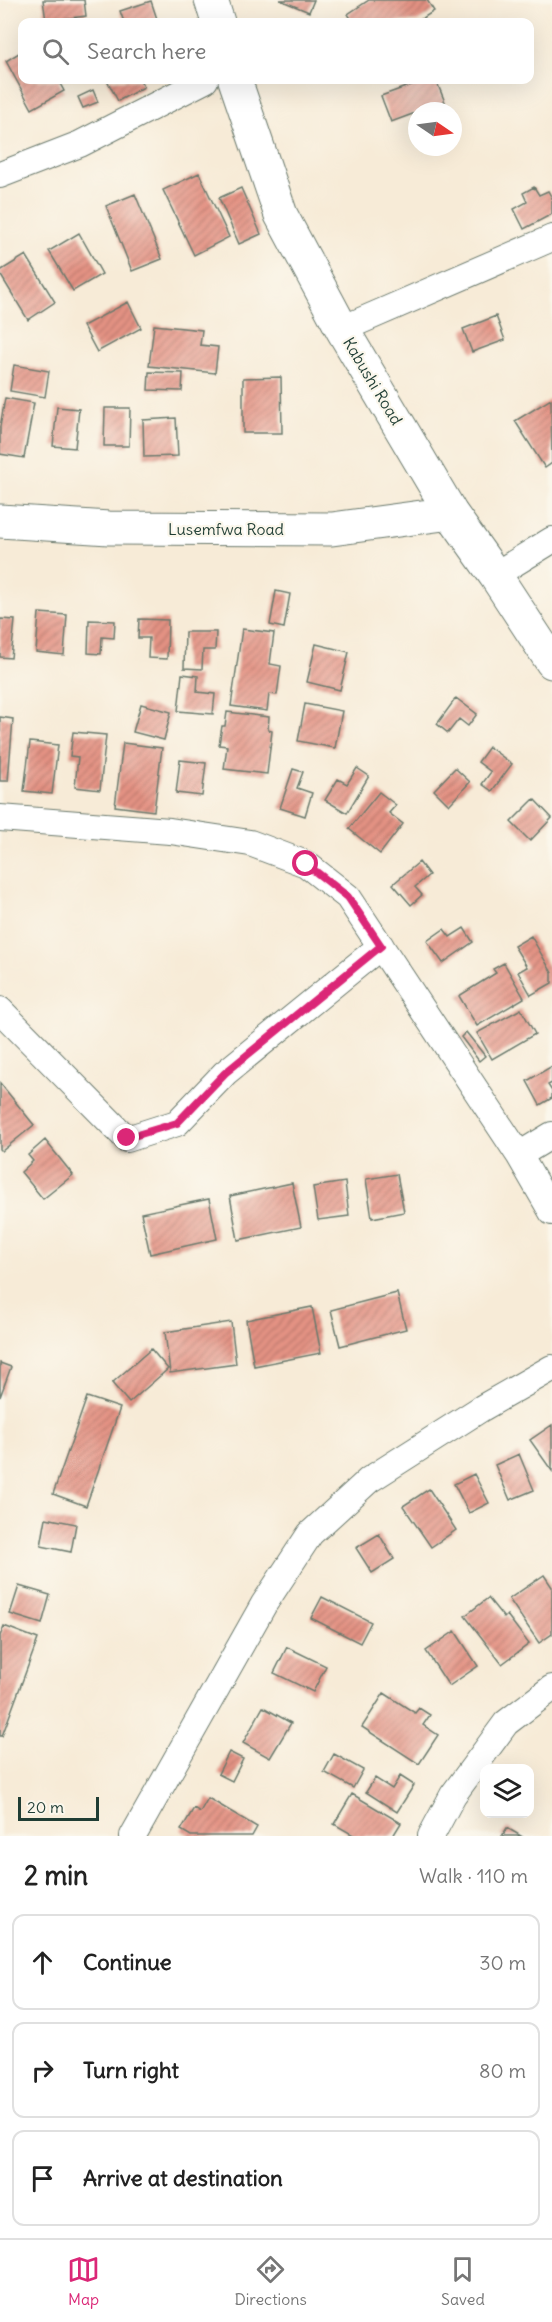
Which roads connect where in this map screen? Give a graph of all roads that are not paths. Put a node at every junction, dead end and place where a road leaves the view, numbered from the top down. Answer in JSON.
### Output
{"nodes":[{"id":1,"x":211,"y":0,"type":"edge"},
{"id":2,"x":217,"y":18,"type":"edge"},
{"id":3,"x":197,"y":84,"type":"edge"},
{"id":4,"x":236,"y":84,"type":"edge"},
{"id":5,"x":0,"y":175,"type":"edge"},
{"id":6,"x":552,"y":238,"type":"edge"},
{"id":7,"x":342,"y":329,"type":"junction"},
{"id":8,"x":451,"y":513,"type":"junction"},
{"id":9,"x":0,"y":521,"type":"edge"},
{"id":10,"x":552,"y":540,"type":"edge"},
{"id":11,"x":495,"y":575,"type":"junction"},
{"id":12,"x":552,"y":662,"type":"edge"},
{"id":13,"x":0,"y":818,"type":"edge"},
{"id":14,"x":381,"y":946,"type":"junction"},
{"id":15,"x":0,"y":1010,"type":"edge"},
{"id":16,"x":552,"y":1135,"type":"edge"},
{"id":17,"x":519,"y":1155,"type":"junction"},
{"id":18,"x":552,"y":1212,"type":"edge"},
{"id":19,"x":552,"y":1368,"type":"edge"},
{"id":20,"x":552,"y":1688,"type":"edge"},
{"id":21,"x":133,"y":1836,"type":"edge"},
{"id":22,"x":431,"y":1836,"type":"edge"}],
"edges":[{"from":1,"to":2,"type":"main road"},
{"from":3,"to":5,"type":"street"},
{"from":4,"to":7,"type":"main road","name":"Kabushi Road"},
{"from":6,"to":7,"type":"street"},
{"from":7,"to":8,"type":"main road","name":"Kabushi Road"},
{"from":8,"to":9,"type":"main road","name":"Lusemfwa Road"},
{"from":8,"to":11,"type":"main road","name":"Kabushi Road"},
{"from":10,"to":11,"type":"street"},
{"from":11,"to":12,"type":"main road","name":"Kabushi Road"},
{"from":13,"to":14,"type":"street"},
{"from":14,"to":15,"type":"street"},
{"from":14,"to":17,"type":"street"},
{"from":16,"to":17,"type":"street"},
{"from":17,"to":18,"type":"street"},
{"from":19,"to":21,"type":"street"},
{"from":20,"to":22,"type":"street"}]}
